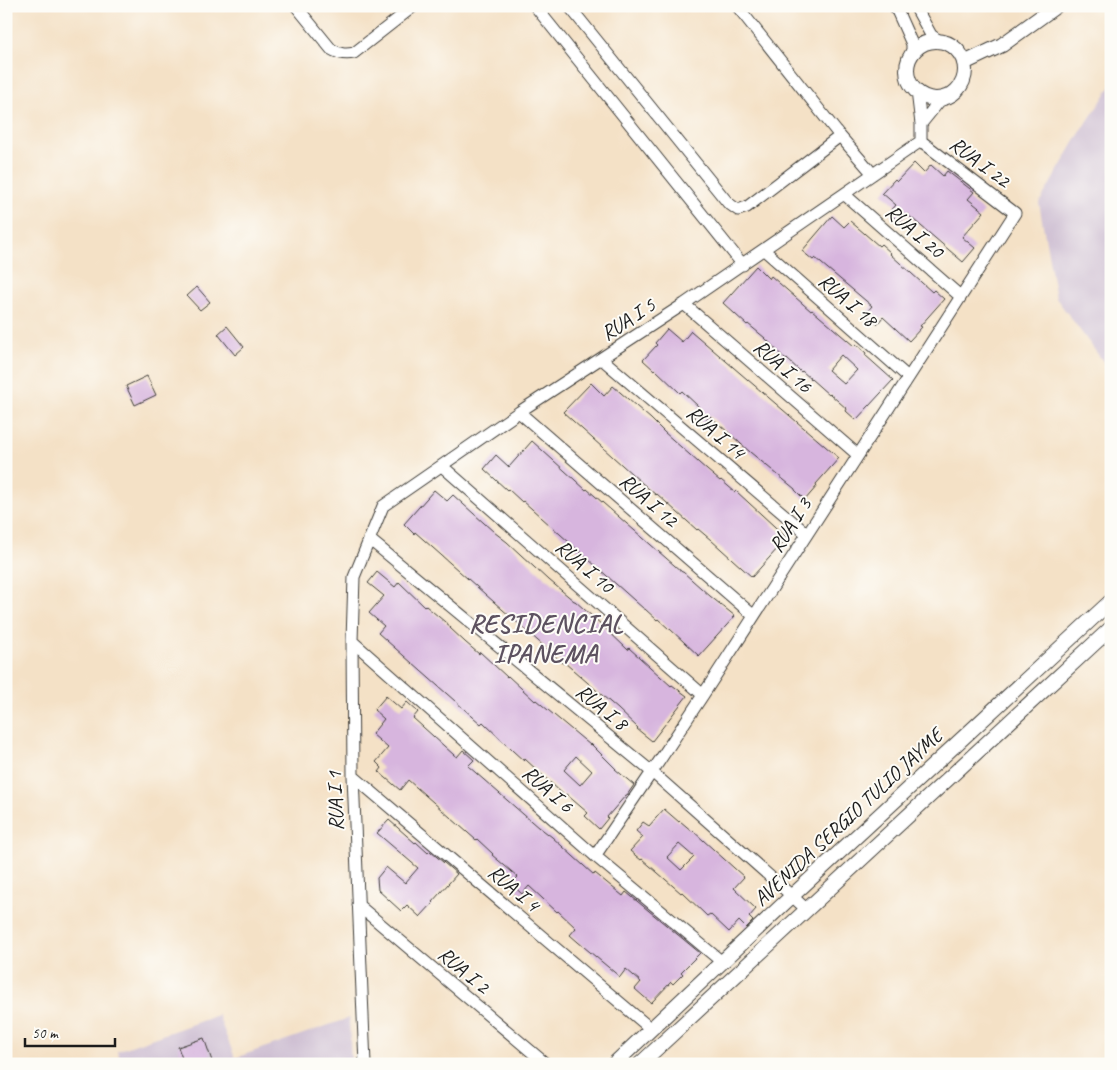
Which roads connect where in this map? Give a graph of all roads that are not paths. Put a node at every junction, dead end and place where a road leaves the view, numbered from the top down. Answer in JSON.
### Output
{"nodes":[{"id":1,"x":296,"y":6,"type":"edge"},
{"id":2,"x":414,"y":6,"type":"edge"},
{"id":3,"x":535,"y":6,"type":"edge"},
{"id":4,"x":569,"y":6,"type":"edge"},
{"id":5,"x":737,"y":6,"type":"edge"},
{"id":6,"x":895,"y":6,"type":"edge"},
{"id":7,"x":916,"y":6,"type":"edge"},
{"id":8,"x":1056,"y":6,"type":"edge"},
{"id":9,"x":941,"y":42,"type":"junction"},
{"id":10,"x":912,"y":55,"type":"junction"},
{"id":11,"x":964,"y":63,"type":"junction"},
{"id":12,"x":917,"y":91,"type":"junction"},
{"id":13,"x":942,"y":98,"type":"junction"},
{"id":14,"x":921,"y":124,"type":"junction"},
{"id":15,"x":840,"y":136,"type":"junction"},
{"id":16,"x":921,"y":141,"type":"junction"},
{"id":17,"x":873,"y":174,"type":"junction"},
{"id":18,"x":844,"y":194,"type":"junction"},
{"id":19,"x":1015,"y":213,"type":"joint"},
{"id":20,"x":764,"y":250,"type":"junction"},
{"id":21,"x":743,"y":264,"type":"junction"},
{"id":22,"x":960,"y":296,"type":"junction"},
{"id":23,"x":684,"y":304,"type":"junction"},
{"id":24,"x":602,"y":359,"type":"junction"},
{"id":25,"x":908,"y":377,"type":"junction"},
{"id":26,"x":519,"y":412,"type":"junction"},
{"id":27,"x":858,"y":455,"type":"junction"},
{"id":28,"x":442,"y":466,"type":"junction"},
{"id":29,"x":806,"y":534,"type":"junction"},
{"id":30,"x":369,"y":539,"type":"junction"},
{"id":31,"x":1111,"y":602,"type":"edge"},
{"id":32,"x":754,"y":616,"type":"junction"},
{"id":33,"x":1111,"y":628,"type":"edge"},
{"id":34,"x":352,"y":641,"type":"junction"},
{"id":35,"x":703,"y":695,"type":"junction"},
{"id":36,"x":652,"y":772,"type":"junction"},
{"id":37,"x":353,"y":776,"type":"junction"},
{"id":38,"x":595,"y":856,"type":"junction"},
{"id":39,"x":792,"y":896,"type":"junction"},
{"id":40,"x":358,"y":905,"type":"junction"},
{"id":41,"x":807,"y":910,"type":"junction"},
{"id":42,"x":722,"y":962,"type":"junction"},
{"id":43,"x":651,"y":1029,"type":"junction"},
{"id":44,"x":365,"y":1064,"type":"edge"},
{"id":45,"x":546,"y":1064,"type":"edge"},
{"id":46,"x":614,"y":1064,"type":"edge"},
{"id":47,"x":640,"y":1064,"type":"edge"}],
"edges":[{"from":1,"to":2,"type":"street"},
{"from":3,"to":21,"type":"street"},
{"from":4,"to":15,"type":"street"},
{"from":5,"to":15,"type":"street"},
{"from":6,"to":10,"type":"street"},
{"from":7,"to":9,"type":"street"},
{"from":8,"to":11,"type":"street"},
{"from":9,"to":10,"type":"street"},
{"from":9,"to":11,"type":"street"},
{"from":10,"to":12,"type":"street"},
{"from":11,"to":13,"type":"street"},
{"from":12,"to":13,"type":"street"},
{"from":12,"to":14,"type":"street"},
{"from":13,"to":14,"type":"street"},
{"from":14,"to":16,"type":"street"},
{"from":15,"to":17,"type":"street"},
{"from":16,"to":17,"type":"street","name":"RUA I 5"},
{"from":16,"to":19,"type":"street","name":"RUA I 22"},
{"from":17,"to":18,"type":"street","name":"RUA I 5"},
{"from":18,"to":20,"type":"street","name":"RUA I 5"},
{"from":18,"to":22,"type":"street","name":"RUA I 20"},
{"from":19,"to":22,"type":"street","name":"RUA I 3"},
{"from":20,"to":21,"type":"street","name":"RUA I 5"},
{"from":20,"to":25,"type":"street","name":"RUA I 18"},
{"from":21,"to":23,"type":"street","name":"RUA I 5"},
{"from":22,"to":25,"type":"street","name":"RUA I 3"},
{"from":23,"to":24,"type":"street","name":"RUA I 5"},
{"from":23,"to":27,"type":"street","name":"RUA I 16"},
{"from":24,"to":26,"type":"street","name":"RUA I 5"},
{"from":24,"to":29,"type":"street","name":"RUA I 14"},
{"from":25,"to":27,"type":"street","name":"RUA I 3"},
{"from":26,"to":28,"type":"street","name":"RUA I 5"},
{"from":26,"to":32,"type":"street","name":"RUA I 12"},
{"from":27,"to":29,"type":"street","name":"RUA I 3"},
{"from":28,"to":30,"type":"street","name":"RUA I 5"},
{"from":28,"to":35,"type":"street","name":"RUA I 10"},
{"from":29,"to":32,"type":"street","name":"RUA I 3"},
{"from":30,"to":34,"type":"street","name":"RUA I 1"},
{"from":30,"to":36,"type":"street","name":"RUA I 8"},
{"from":31,"to":39,"type":"street","name":"AVENIDA SERGIO TULIO JAYME"},
{"from":32,"to":35,"type":"street","name":"RUA I 3"},
{"from":33,"to":41,"type":"street","name":"AVENIDA SERGIO TULIO JAYME"},
{"from":34,"to":37,"type":"street","name":"RUA I 1"},
{"from":34,"to":38,"type":"street","name":"RUA I 6"},
{"from":35,"to":36,"type":"street","name":"RUA I 3"},
{"from":36,"to":38,"type":"street","name":"RUA I 3"},
{"from":36,"to":39,"type":"street","name":"RUA I 8"},
{"from":37,"to":40,"type":"street","name":"RUA I 1"},
{"from":37,"to":43,"type":"street","name":"RUA I 4"},
{"from":38,"to":42,"type":"street","name":"RUA I 6"},
{"from":39,"to":41,"type":"street","name":"RUA I 8"},
{"from":39,"to":42,"type":"street","name":"AVENIDA SERGIO TULIO JAYME"},
{"from":40,"to":44,"type":"street","name":"RUA I 1"},
{"from":40,"to":45,"type":"street","name":"RUA I 2"},
{"from":41,"to":47,"type":"street","name":"AVENIDA SERGIO TULIO JAYME"},
{"from":42,"to":43,"type":"street","name":"AVENIDA SERGIO TULIO JAYME"},
{"from":43,"to":46,"type":"street","name":"AVENIDA SERGIO TULIO JAYME"}]}
